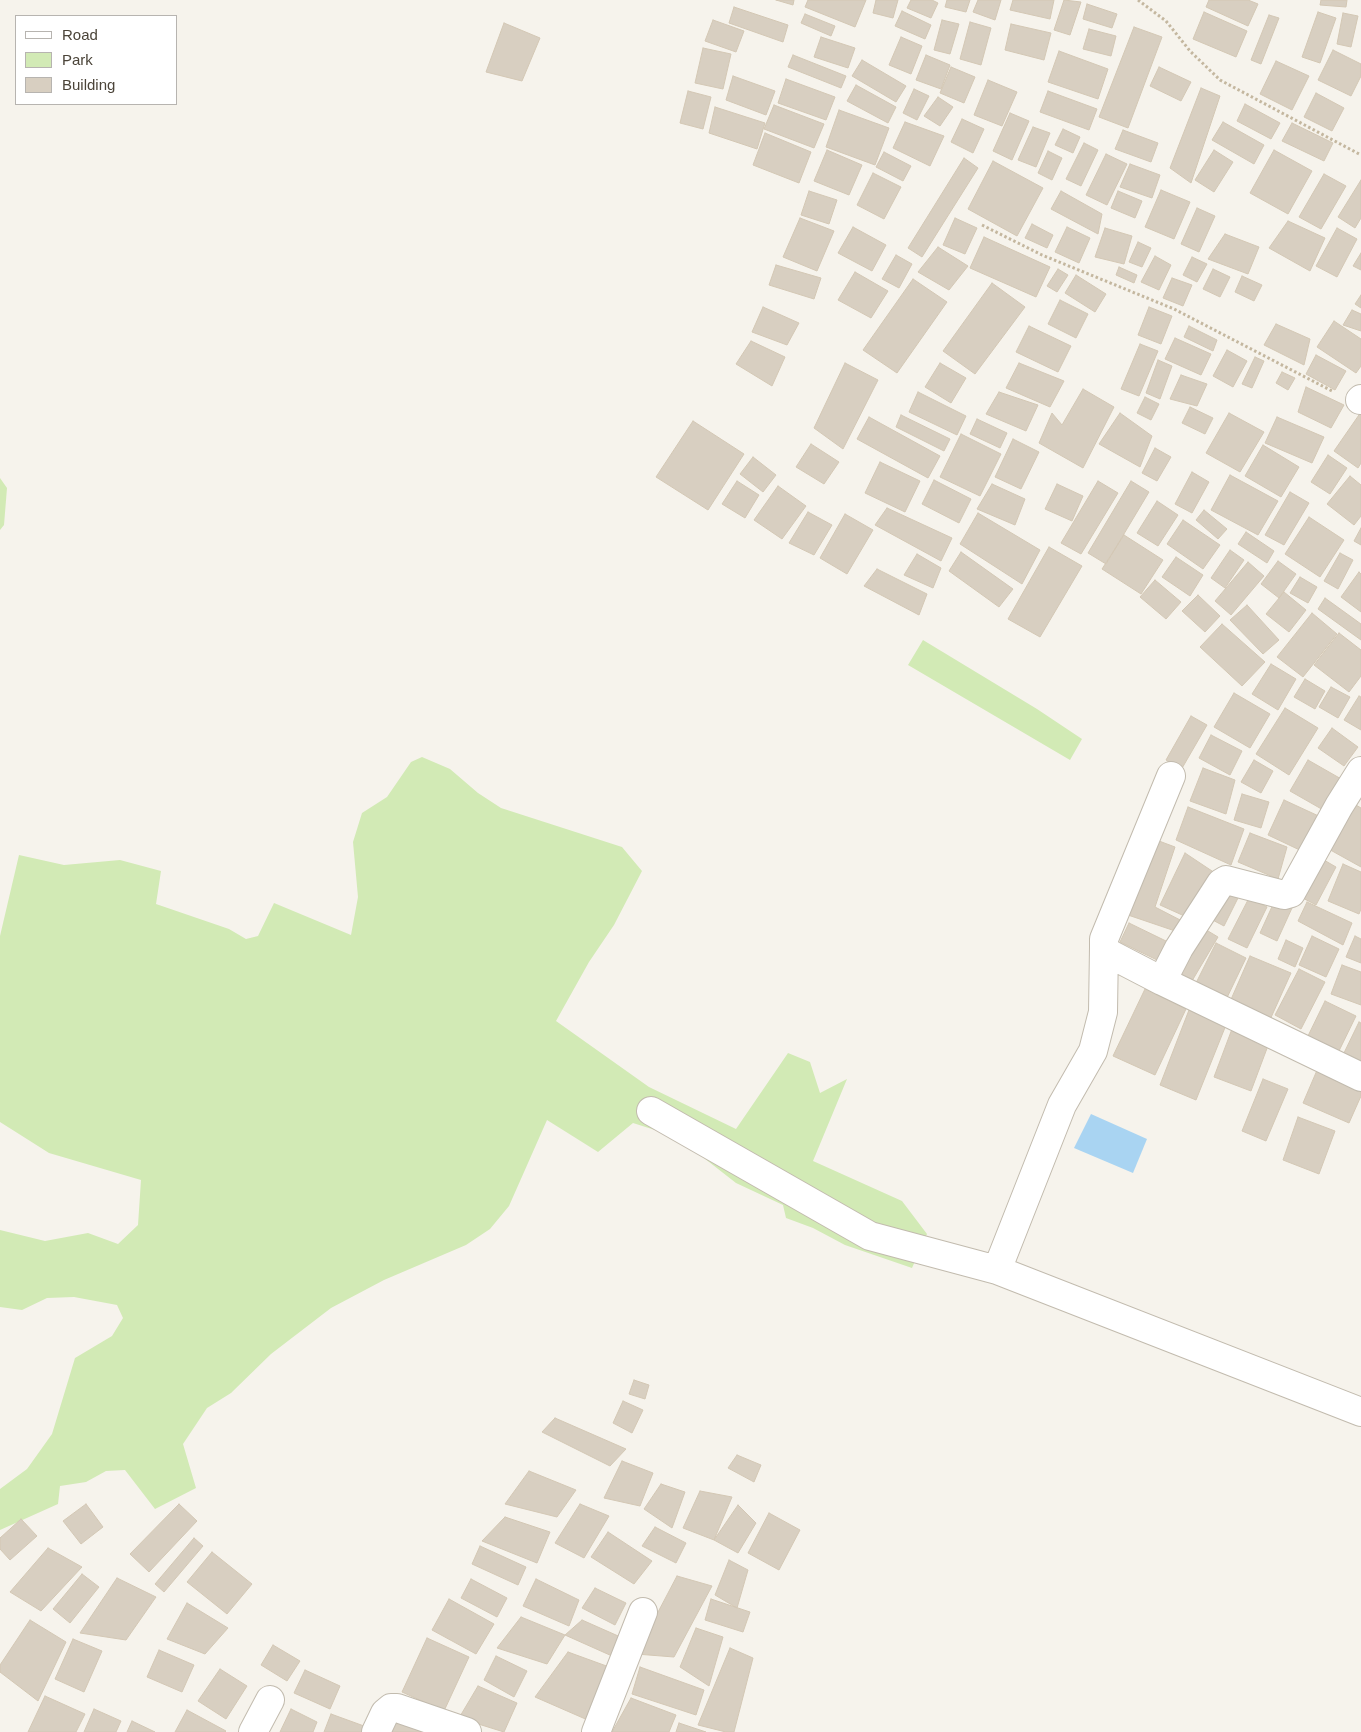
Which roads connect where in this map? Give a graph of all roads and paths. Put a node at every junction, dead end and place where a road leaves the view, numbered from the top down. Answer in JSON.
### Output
{"nodes":[{"id":1,"x":1138,"y":0,"type":"edge"},
{"id":2,"x":1361,"y":155,"type":"edge"},
{"id":3,"x":982,"y":225,"type":"dead end"},
{"id":4,"x":1361,"y":400,"type":"edge"},
{"id":5,"x":1361,"y":771,"type":"edge"},
{"id":6,"x":1171,"y":776,"type":"dead end"},
{"id":7,"x":1104,"y":947,"type":"junction"},
{"id":8,"x":1162,"y":981,"type":"junction"},
{"id":9,"x":1361,"y":1077,"type":"edge"},
{"id":10,"x":651,"y":1111,"type":"dead end"},
{"id":11,"x":997,"y":1270,"type":"junction"},
{"id":12,"x":1361,"y":1412,"type":"edge"},
{"id":13,"x":643,"y":1612,"type":"dead end"},
{"id":14,"x":270,"y":1700,"type":"dead end"},
{"id":15,"x":254,"y":1732,"type":"edge"},
{"id":16,"x":376,"y":1732,"type":"edge"},
{"id":17,"x":467,"y":1732,"type":"edge"},
{"id":18,"x":596,"y":1732,"type":"edge"}],
"edges":[{"from":1,"to":2,"type":"path"},
{"from":3,"to":4,"type":"path"},
{"from":5,"to":8,"type":"street"},
{"from":6,"to":7,"type":"street"},
{"from":7,"to":8,"type":"street"},
{"from":7,"to":11,"type":"street"},
{"from":8,"to":9,"type":"street"},
{"from":10,"to":11,"type":"street"},
{"from":11,"to":12,"type":"street"},
{"from":13,"to":18,"type":"street"},
{"from":14,"to":15,"type":"street"},
{"from":16,"to":17,"type":"street"}]}
